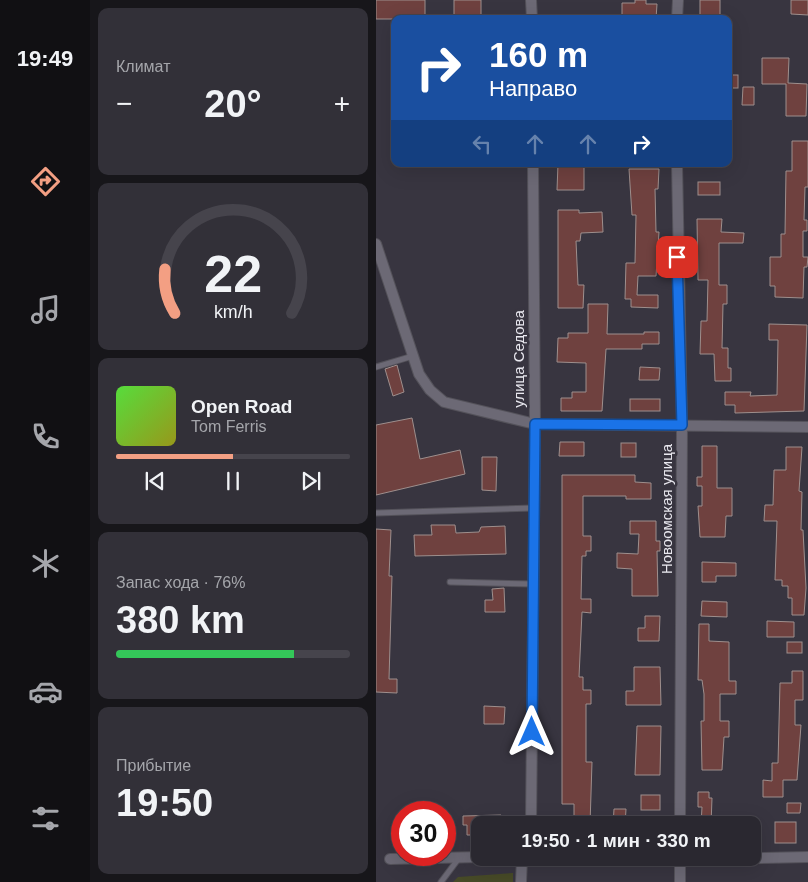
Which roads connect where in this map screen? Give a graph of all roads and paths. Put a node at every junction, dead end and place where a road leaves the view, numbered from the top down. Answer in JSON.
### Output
{"nodes":[{"id":1,"x":532,"y":0,"type":"edge"},
{"id":2,"x":678,"y":0,"type":"edge"},
{"id":3,"x":532,"y":15,"type":"edge"},
{"id":4,"x":678,"y":15,"type":"edge"},
{"id":5,"x":533,"y":167,"type":"edge"},
{"id":6,"x":677,"y":167,"type":"edge"},
{"id":7,"x":376,"y":244,"type":"edge"},
{"id":8,"x":413,"y":356,"type":"junction"},
{"id":9,"x":376,"y":367,"type":"edge"},
{"id":10,"x":535,"y":424,"type":"junction"},
{"id":11,"x":682,"y":425,"type":"junction"},
{"id":12,"x":808,"y":427,"type":"edge"},
{"id":13,"x":534,"y":508,"type":"junction"},
{"id":14,"x":376,"y":513,"type":"edge"},
{"id":15,"x":450,"y":582,"type":"dead end"},
{"id":16,"x":533,"y":584,"type":"junction"},
{"id":17,"x":531,"y":816,"type":"edge"},
{"id":18,"x":680,"y":816,"type":"edge"},
{"id":19,"x":471,"y":857,"type":"edge"},
{"id":20,"x":460,"y":858,"type":"junction"},
{"id":21,"x":761,"y":858,"type":"edge"},
{"id":22,"x":808,"y":858,"type":"edge"},
{"id":23,"x":390,"y":859,"type":"dead end"},
{"id":24,"x":522,"y":866,"type":"edge"},
{"id":25,"x":680,"y":866,"type":"edge"},
{"id":26,"x":441,"y":882,"type":"edge"},
{"id":27,"x":521,"y":882,"type":"edge"},
{"id":28,"x":680,"y":882,"type":"edge"}],
"edges":[{"from":1,"to":3,"type":"street"},
{"from":2,"to":4,"type":"street"},
{"from":5,"to":10,"type":"street","name":"улица Седова"},
{"from":6,"to":11,"type":"street","name":"Новоомская улица"},
{"from":7,"to":8,"type":"street"},
{"from":8,"to":9,"type":"lane"},
{"from":8,"to":10,"type":"street"},
{"from":10,"to":11,"type":"street"},
{"from":10,"to":13,"type":"street","name":"улица Седова"},
{"from":11,"to":12,"type":"street"},
{"from":11,"to":18,"type":"street","name":"Новоомская улица"},
{"from":13,"to":14,"type":"lane"},
{"from":13,"to":16,"type":"street","name":"улица Седова"},
{"from":15,"to":16,"type":"lane"},
{"from":16,"to":17,"type":"street","name":"улица Седова"},
{"from":19,"to":20,"type":"street"},
{"from":20,"to":23,"type":"street"},
{"from":20,"to":26,"type":"lane"},
{"from":21,"to":22,"type":"street"},
{"from":24,"to":27,"type":"street"},
{"from":25,"to":28,"type":"street"}]}
